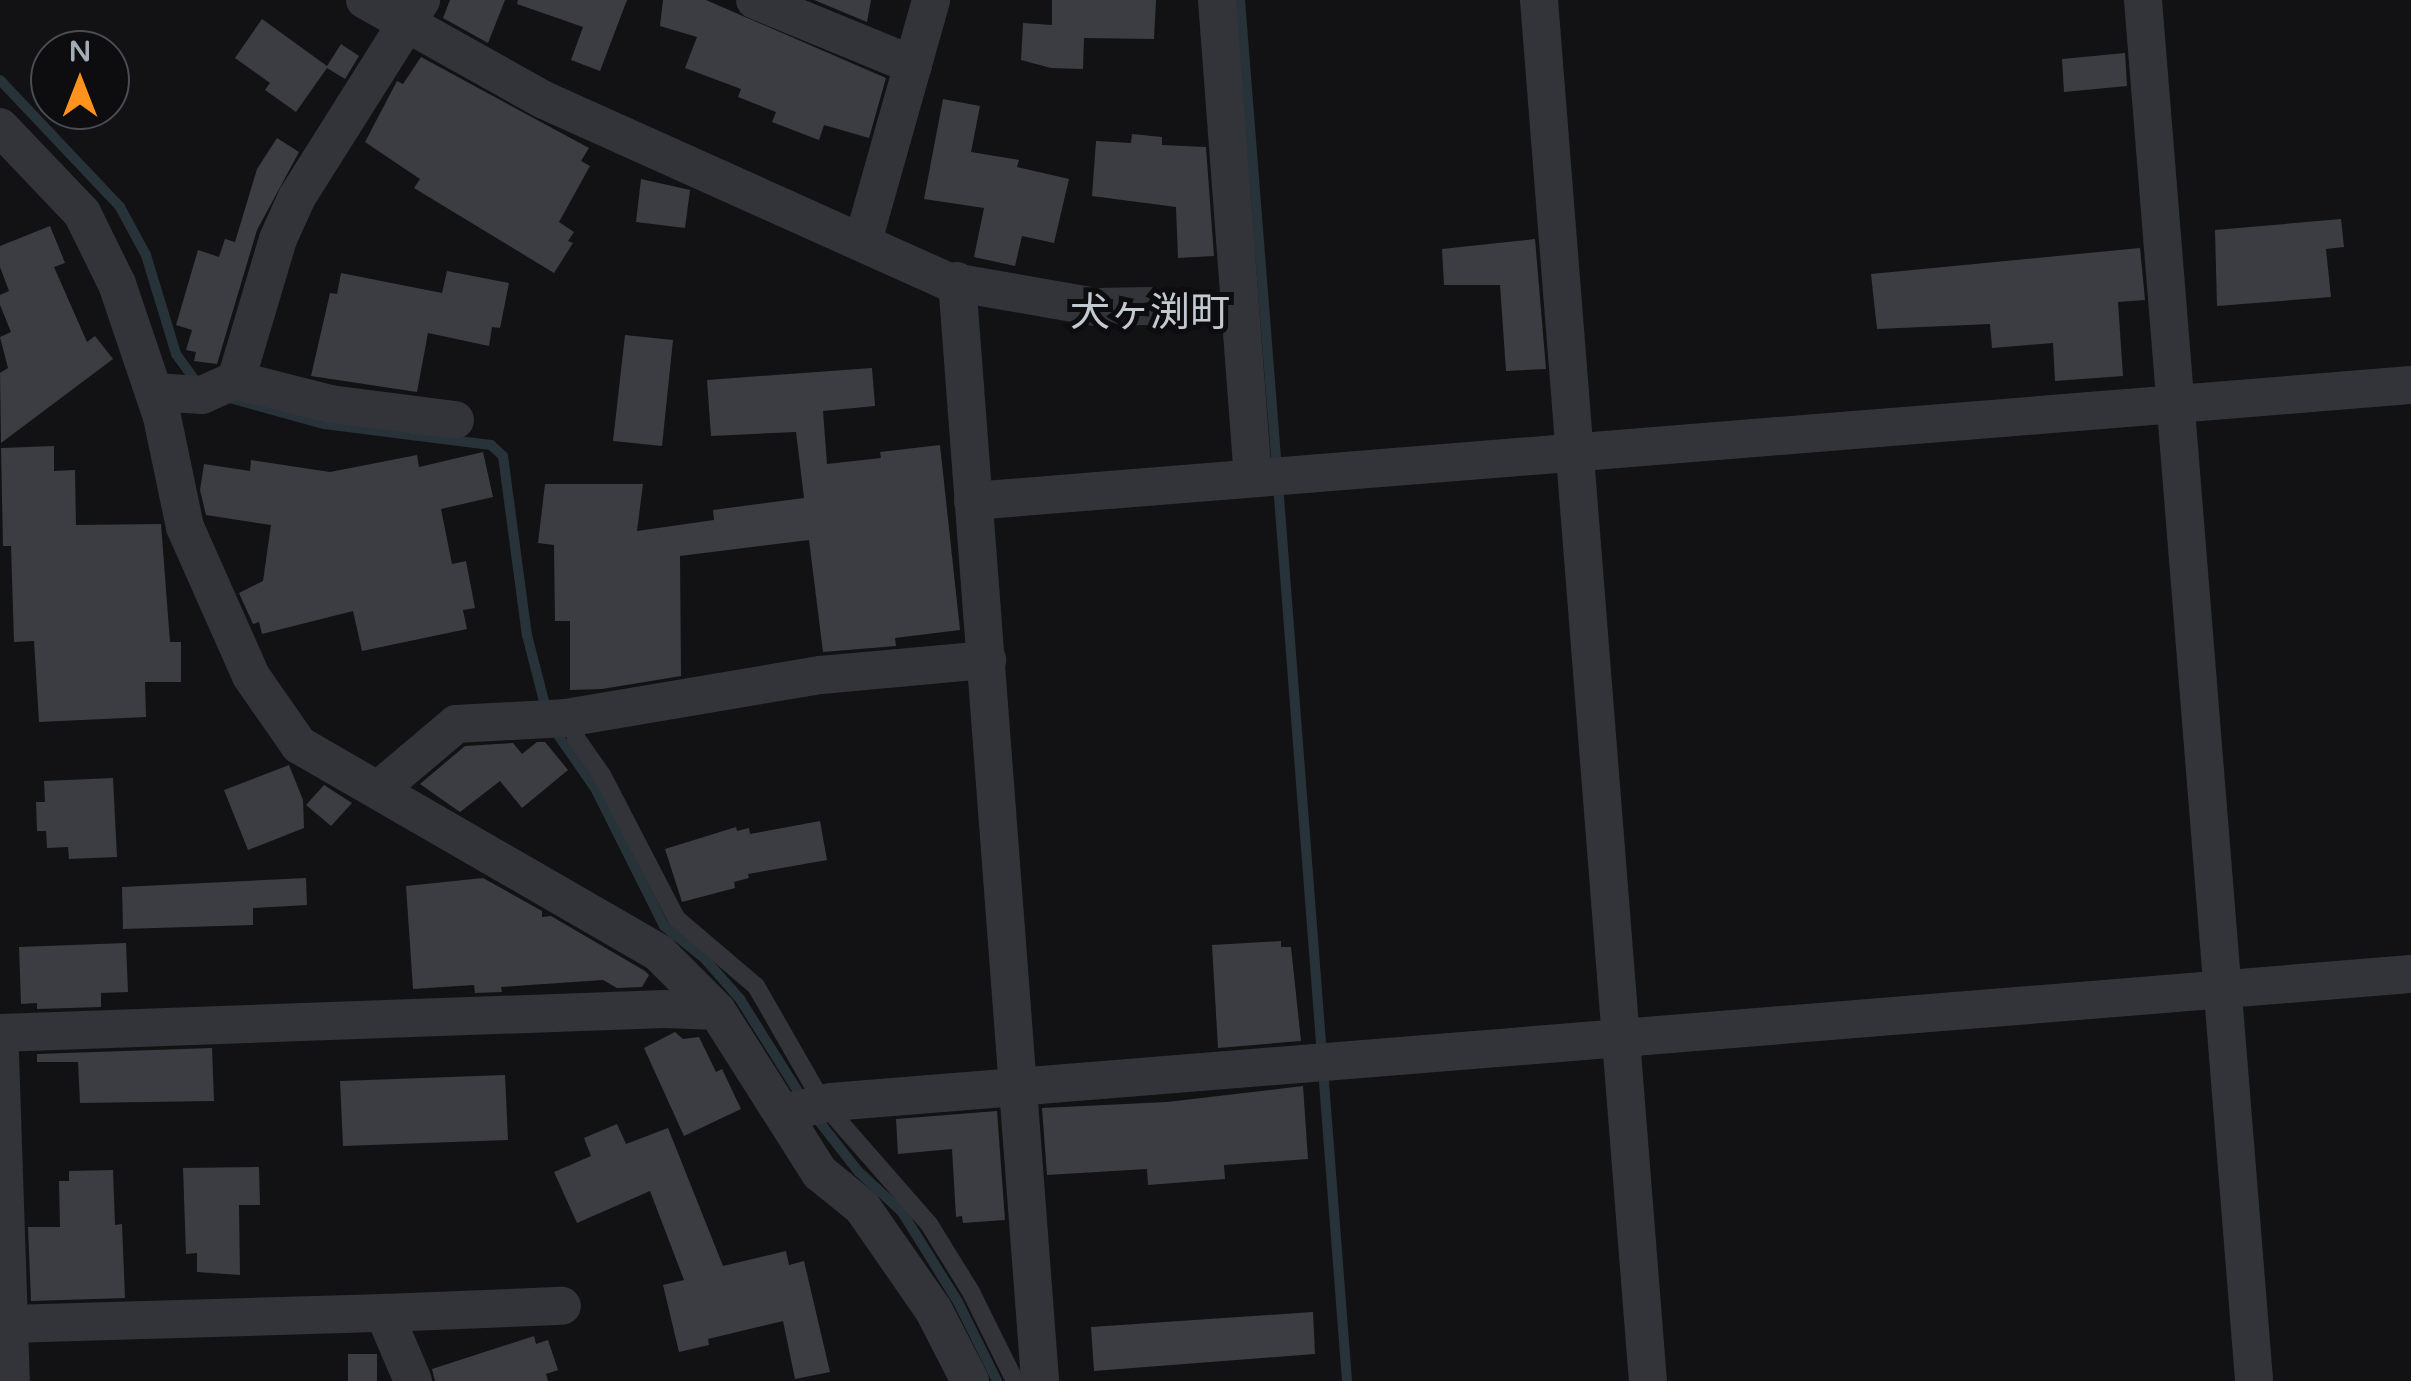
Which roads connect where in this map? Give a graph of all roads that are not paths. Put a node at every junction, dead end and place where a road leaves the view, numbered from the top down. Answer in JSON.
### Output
{"nodes":[{"id":1,"x":365,"y":0,"type":"edge"},
{"id":2,"x":755,"y":0,"type":"edge"},
{"id":3,"x":931,"y":0,"type":"edge"},
{"id":4,"x":1216,"y":0,"type":"edge"},
{"id":5,"x":1539,"y":0,"type":"edge"},
{"id":6,"x":2142,"y":0,"type":"edge"},
{"id":7,"x":414,"y":13,"type":"edge"},
{"id":8,"x":913,"y":65,"type":"junction"},
{"id":9,"x":0,"y":127,"type":"edge"},
{"id":10,"x":863,"y":240,"type":"junction"},
{"id":11,"x":957,"y":281,"type":"junction"},
{"id":12,"x":1150,"y":306,"type":"dead end"},
{"id":13,"x":2411,"y":386,"type":"edge"},
{"id":14,"x":221,"y":387,"type":"junction"},
{"id":15,"x":154,"y":392,"type":"junction"},
{"id":16,"x":2174,"y":404,"type":"junction"},
{"id":17,"x":454,"y":420,"type":"dead end"},
{"id":18,"x":1572,"y":452,"type":"junction"},
{"id":19,"x":1253,"y":478,"type":"junction"},
{"id":20,"x":973,"y":501,"type":"junction"},
{"id":21,"x":987,"y":660,"type":"junction"},
{"id":22,"x":558,"y":718,"type":"junction"},
{"id":23,"x":378,"y":790,"type":"junction"},
{"id":24,"x":2411,"y":974,"type":"edge"},
{"id":25,"x":2224,"y":988,"type":"junction"},
{"id":26,"x":717,"y":1011,"type":"junction"},
{"id":27,"x":0,"y":1033,"type":"edge"},
{"id":28,"x":1620,"y":1039,"type":"junction"},
{"id":29,"x":0,"y":1054,"type":"edge"},
{"id":30,"x":1018,"y":1090,"type":"junction"},
{"id":31,"x":806,"y":1109,"type":"junction"},
{"id":32,"x":3,"y":1219,"type":"edge"},
{"id":33,"x":562,"y":1306,"type":"dead end"},
{"id":34,"x":384,"y":1313,"type":"junction"},
{"id":35,"x":9,"y":1324,"type":"junction"},
{"id":36,"x":10,"y":1381,"type":"edge"},
{"id":37,"x":412,"y":1381,"type":"edge"},
{"id":38,"x":970,"y":1381,"type":"edge"},
{"id":39,"x":1015,"y":1381,"type":"edge"},
{"id":40,"x":1040,"y":1381,"type":"edge"},
{"id":41,"x":1648,"y":1381,"type":"edge"},
{"id":42,"x":2254,"y":1381,"type":"edge"}],
"edges":[{"from":1,"to":7,"type":"street"},
{"from":2,"to":8,"type":"street"},
{"from":3,"to":8,"type":"street"},
{"from":4,"to":19,"type":"street"},
{"from":5,"to":18,"type":"street"},
{"from":6,"to":16,"type":"street"},
{"from":7,"to":10,"type":"street"},
{"from":7,"to":14,"type":"street"},
{"from":8,"to":10,"type":"street"},
{"from":9,"to":15,"type":"street"},
{"from":10,"to":11,"type":"street"},
{"from":11,"to":12,"type":"street"},
{"from":11,"to":20,"type":"street"},
{"from":13,"to":16,"type":"street"},
{"from":14,"to":15,"type":"street"},
{"from":14,"to":17,"type":"street"},
{"from":15,"to":23,"type":"street"},
{"from":16,"to":18,"type":"street"},
{"from":16,"to":25,"type":"street"},
{"from":18,"to":19,"type":"street"},
{"from":18,"to":28,"type":"street"},
{"from":19,"to":20,"type":"street"},
{"from":20,"to":21,"type":"street"},
{"from":21,"to":22,"type":"street"},
{"from":21,"to":30,"type":"street"},
{"from":22,"to":23,"type":"street"},
{"from":22,"to":31,"type":"lane"},
{"from":23,"to":26,"type":"street"},
{"from":24,"to":25,"type":"street"},
{"from":25,"to":28,"type":"street"},
{"from":25,"to":42,"type":"street"},
{"from":26,"to":27,"type":"street"},
{"from":26,"to":31,"type":"street"},
{"from":28,"to":30,"type":"street"},
{"from":28,"to":41,"type":"street"},
{"from":29,"to":32,"type":"street"},
{"from":30,"to":31,"type":"street"},
{"from":30,"to":40,"type":"street"},
{"from":31,"to":38,"type":"street"},
{"from":31,"to":39,"type":"lane"},
{"from":32,"to":35,"type":"street"},
{"from":33,"to":34,"type":"street"},
{"from":34,"to":35,"type":"street"},
{"from":34,"to":37,"type":"street"},
{"from":35,"to":36,"type":"street"}]}
